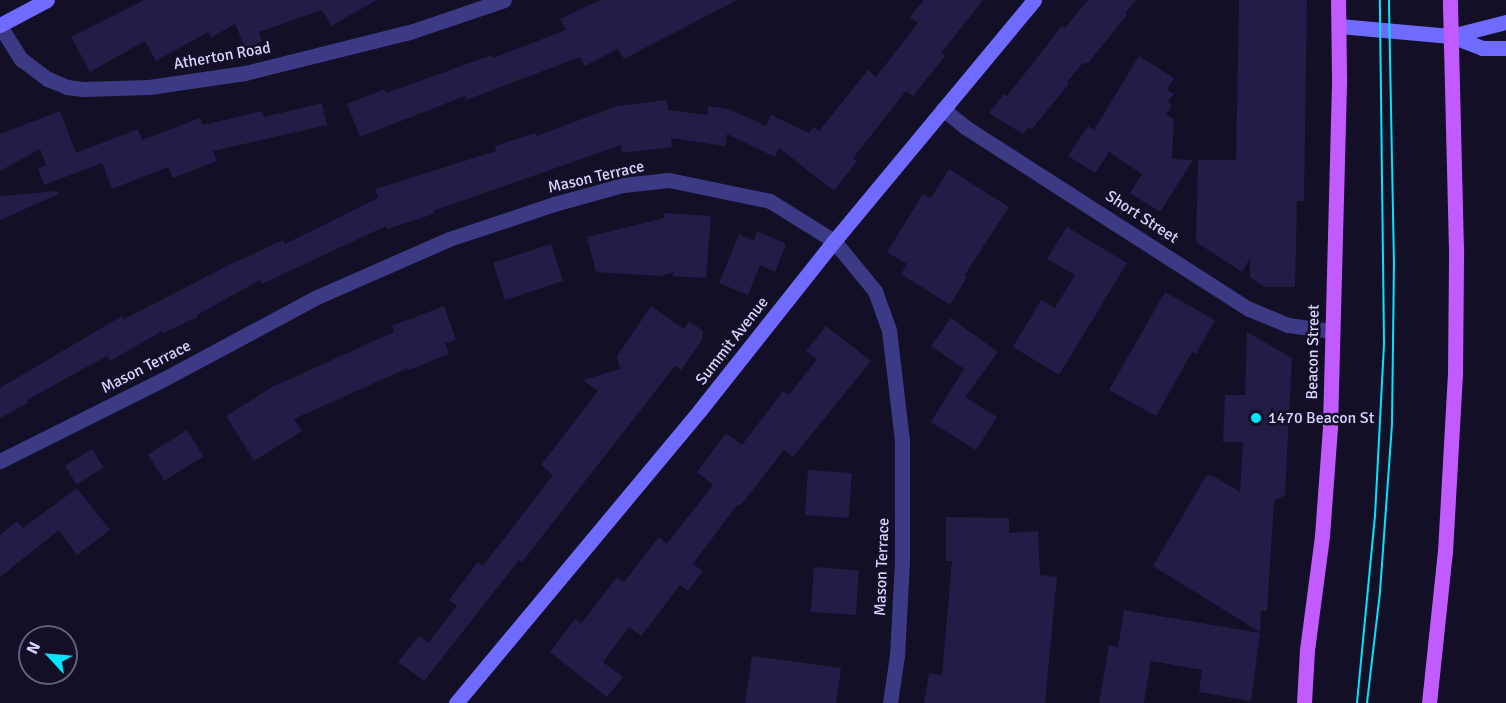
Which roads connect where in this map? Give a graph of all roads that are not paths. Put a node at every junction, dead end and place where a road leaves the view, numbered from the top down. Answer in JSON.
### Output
{"nodes":[{"id":1,"x":47,"y":0,"type":"edge"},
{"id":2,"x":504,"y":0,"type":"edge"},
{"id":3,"x":1034,"y":0,"type":"edge"},
{"id":4,"x":1338,"y":0,"type":"edge"},
{"id":5,"x":1450,"y":0,"type":"edge"},
{"id":6,"x":1506,"y":22,"type":"edge"},
{"id":7,"x":0,"y":26,"type":"edge"},
{"id":8,"x":1339,"y":26,"type":"junction"},
{"id":9,"x":1451,"y":36,"type":"junction"},
{"id":10,"x":1506,"y":48,"type":"edge"},
{"id":11,"x":943,"y":109,"type":"junction"},
{"id":12,"x":834,"y":241,"type":"junction"},
{"id":13,"x":1331,"y":331,"type":"junction"},
{"id":14,"x":0,"y":461,"type":"edge"},
{"id":15,"x":456,"y":703,"type":"edge"},
{"id":16,"x":890,"y":703,"type":"edge"},
{"id":17,"x":1304,"y":703,"type":"edge"},
{"id":18,"x":1429,"y":703,"type":"edge"}],
"edges":[{"from":1,"to":7,"type":"street"},
{"from":2,"to":7,"type":"street","name":"Atherton Road"},
{"from":3,"to":11,"type":"street","name":"Summit Avenue"},
{"from":4,"to":8,"type":"main road","name":"Beacon Street"},
{"from":5,"to":9,"type":"main road"},
{"from":6,"to":9,"type":"street"},
{"from":8,"to":9,"type":"street"},
{"from":8,"to":13,"type":"main road","name":"Beacon Street"},
{"from":9,"to":10,"type":"street"},
{"from":9,"to":18,"type":"main road"},
{"from":11,"to":12,"type":"street","name":"Summit Avenue"},
{"from":11,"to":13,"type":"street","name":"Short Street"},
{"from":12,"to":14,"type":"street","name":"Mason Terrace"},
{"from":12,"to":15,"type":"street","name":"Summit Avenue"},
{"from":12,"to":16,"type":"street","name":"Mason Terrace"},
{"from":13,"to":17,"type":"main road","name":"Beacon Street"}]}
